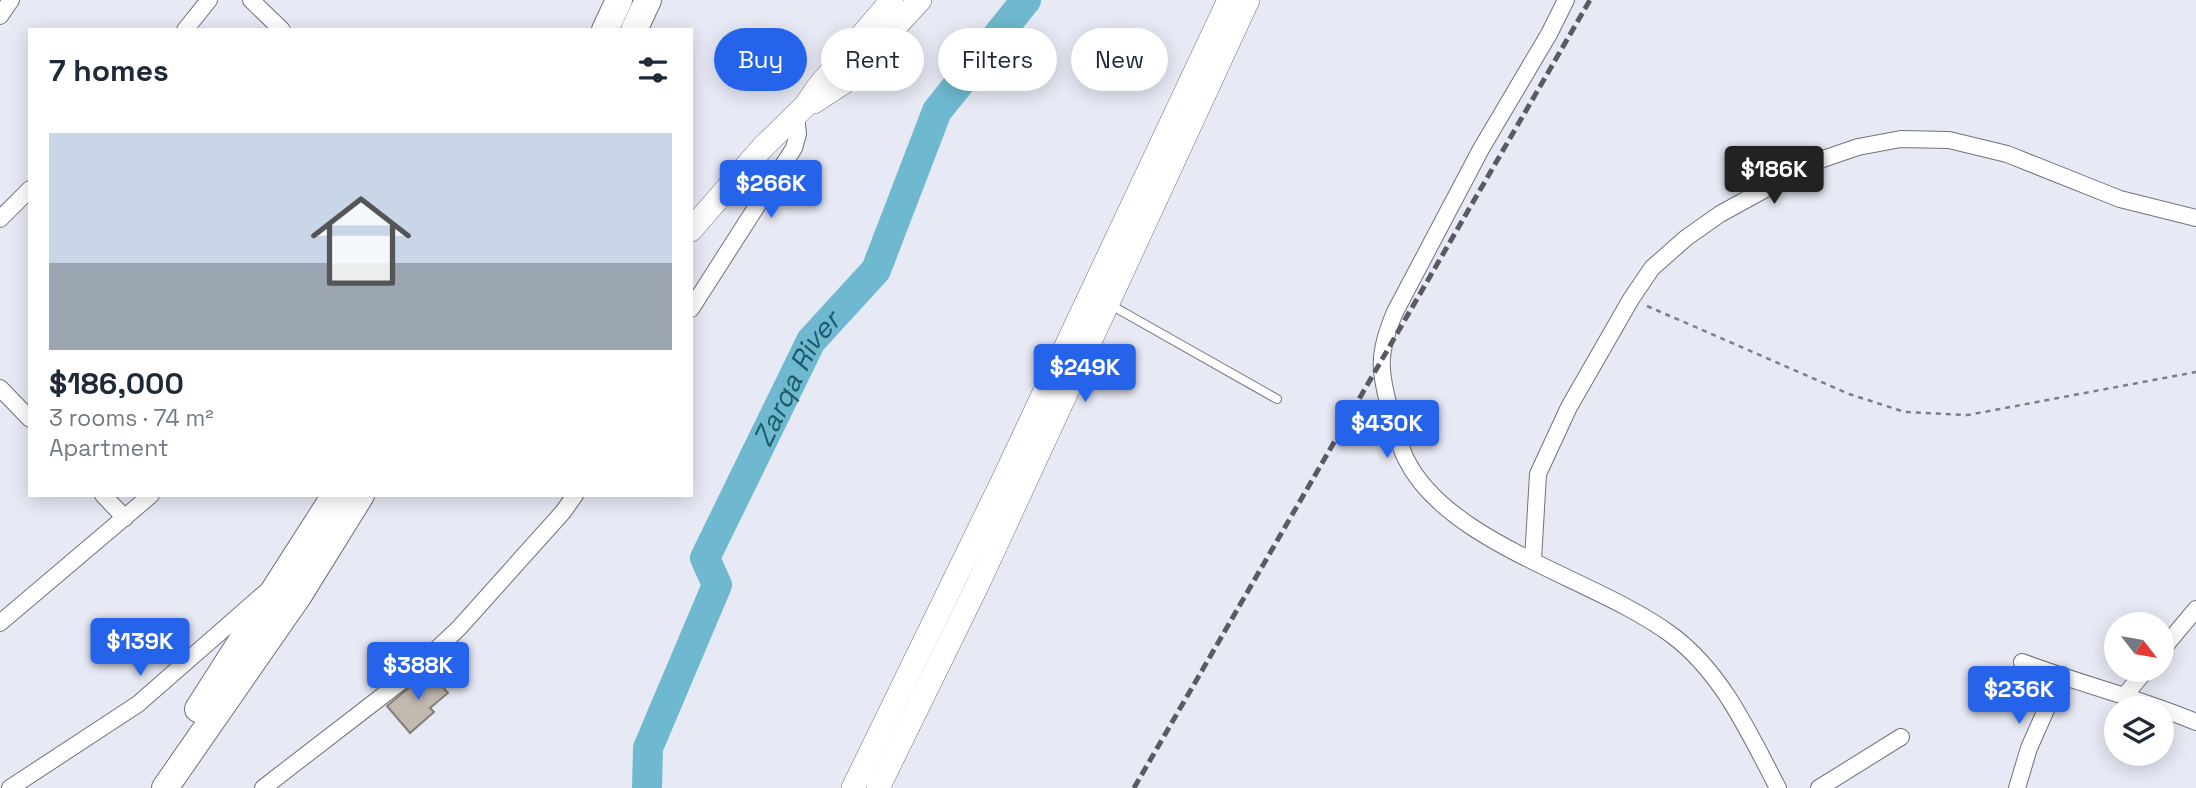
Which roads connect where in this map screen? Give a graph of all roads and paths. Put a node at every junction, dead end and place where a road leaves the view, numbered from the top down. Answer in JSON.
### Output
{"nodes":[{"id":1,"x":10,"y":0,"type":"edge"},
{"id":2,"x":209,"y":0,"type":"edge"},
{"id":3,"x":251,"y":0,"type":"edge"},
{"id":4,"x":619,"y":0,"type":"edge"},
{"id":5,"x":648,"y":0,"type":"edge"},
{"id":6,"x":892,"y":0,"type":"edge"},
{"id":7,"x":920,"y":0,"type":"edge"},
{"id":8,"x":1229,"y":0,"type":"edge"},
{"id":9,"x":1248,"y":0,"type":"edge"},
{"id":10,"x":1566,"y":0,"type":"edge"},
{"id":11,"x":0,"y":16,"type":"edge"},
{"id":12,"x":187,"y":28,"type":"edge"},
{"id":13,"x":280,"y":28,"type":"edge"},
{"id":14,"x":606,"y":28,"type":"edge"},
{"id":15,"x":635,"y":28,"type":"edge"},
{"id":16,"x":801,"y":111,"type":"junction"},
{"id":17,"x":27,"y":198,"type":"edge"},
{"id":18,"x":2196,"y":218,"type":"edge"},
{"id":19,"x":0,"y":219,"type":"edge"},
{"id":20,"x":693,"y":228,"type":"edge"},
{"id":21,"x":1099,"y":299,"type":"junction"},
{"id":22,"x":1632,"y":299,"type":"junction"},
{"id":23,"x":693,"y":306,"type":"edge"},
{"id":24,"x":2196,"y":372,"type":"edge"},
{"id":25,"x":0,"y":388,"type":"edge"},
{"id":26,"x":1277,"y":399,"type":"dead end"},
{"id":27,"x":28,"y":417,"type":"edge"},
{"id":28,"x":105,"y":497,"type":"edge"},
{"id":29,"x":149,"y":497,"type":"edge"},
{"id":30,"x":334,"y":497,"type":"edge"},
{"id":31,"x":359,"y":497,"type":"edge"},
{"id":32,"x":574,"y":497,"type":"edge"},
{"id":33,"x":125,"y":518,"type":"junction"},
{"id":34,"x":1533,"y":560,"type":"junction"},
{"id":35,"x":968,"y":580,"type":"junction"},
{"id":36,"x":289,"y":589,"type":"junction"},
{"id":37,"x":2196,"y":609,"type":"edge"},
{"id":38,"x":3,"y":615,"type":"edge"},
{"id":39,"x":2174,"y":635,"type":"edge"},
{"id":40,"x":2022,"y":662,"type":"dead end"},
{"id":41,"x":2061,"y":676,"type":"junction"},
{"id":42,"x":2136,"y":682,"type":"edge"},
{"id":43,"x":2125,"y":695,"type":"junction"},
{"id":44,"x":2196,"y":722,"type":"edge"},
{"id":45,"x":1901,"y":737,"type":"dead end"},
{"id":46,"x":10,"y":788,"type":"edge"},
{"id":47,"x":145,"y":788,"type":"edge"},
{"id":48,"x":165,"y":788,"type":"edge"},
{"id":49,"x":263,"y":788,"type":"edge"},
{"id":50,"x":853,"y":788,"type":"edge"},
{"id":51,"x":878,"y":788,"type":"edge"},
{"id":52,"x":1778,"y":788,"type":"edge"},
{"id":53,"x":1819,"y":788,"type":"edge"},
{"id":54,"x":2017,"y":788,"type":"edge"}],
"edges":[{"from":1,"to":11,"type":"street"},
{"from":2,"to":12,"type":"street"},
{"from":3,"to":13,"type":"street"},
{"from":4,"to":14,"type":"main road"},
{"from":5,"to":15,"type":"main road"},
{"from":6,"to":16,"type":"street"},
{"from":7,"to":16,"type":"street"},
{"from":8,"to":21,"type":"street"},
{"from":9,"to":21,"type":"street"},
{"from":10,"to":34,"type":"street"},
{"from":16,"to":20,"type":"street"},
{"from":16,"to":23,"type":"street"},
{"from":17,"to":19,"type":"street"},
{"from":18,"to":22,"type":"street"},
{"from":21,"to":26,"type":"lane"},
{"from":21,"to":35,"type":"street"},
{"from":22,"to":24,"type":"path"},
{"from":22,"to":34,"type":"street"},
{"from":25,"to":27,"type":"street"},
{"from":28,"to":33,"type":"street"},
{"from":29,"to":33,"type":"street"},
{"from":30,"to":36,"type":"main road"},
{"from":31,"to":36,"type":"main road"},
{"from":32,"to":49,"type":"street"},
{"from":33,"to":38,"type":"street"},
{"from":34,"to":52,"type":"street"},
{"from":35,"to":50,"type":"street"},
{"from":35,"to":51,"type":"street"},
{"from":36,"to":46,"type":"street"},
{"from":36,"to":47,"type":"main road"},
{"from":36,"to":48,"type":"main road"},
{"from":37,"to":39,"type":"street"},
{"from":40,"to":41,"type":"street"},
{"from":41,"to":43,"type":"street"},
{"from":41,"to":54,"type":"street"},
{"from":42,"to":43,"type":"street"},
{"from":43,"to":44,"type":"street"},
{"from":45,"to":53,"type":"street"}]}
